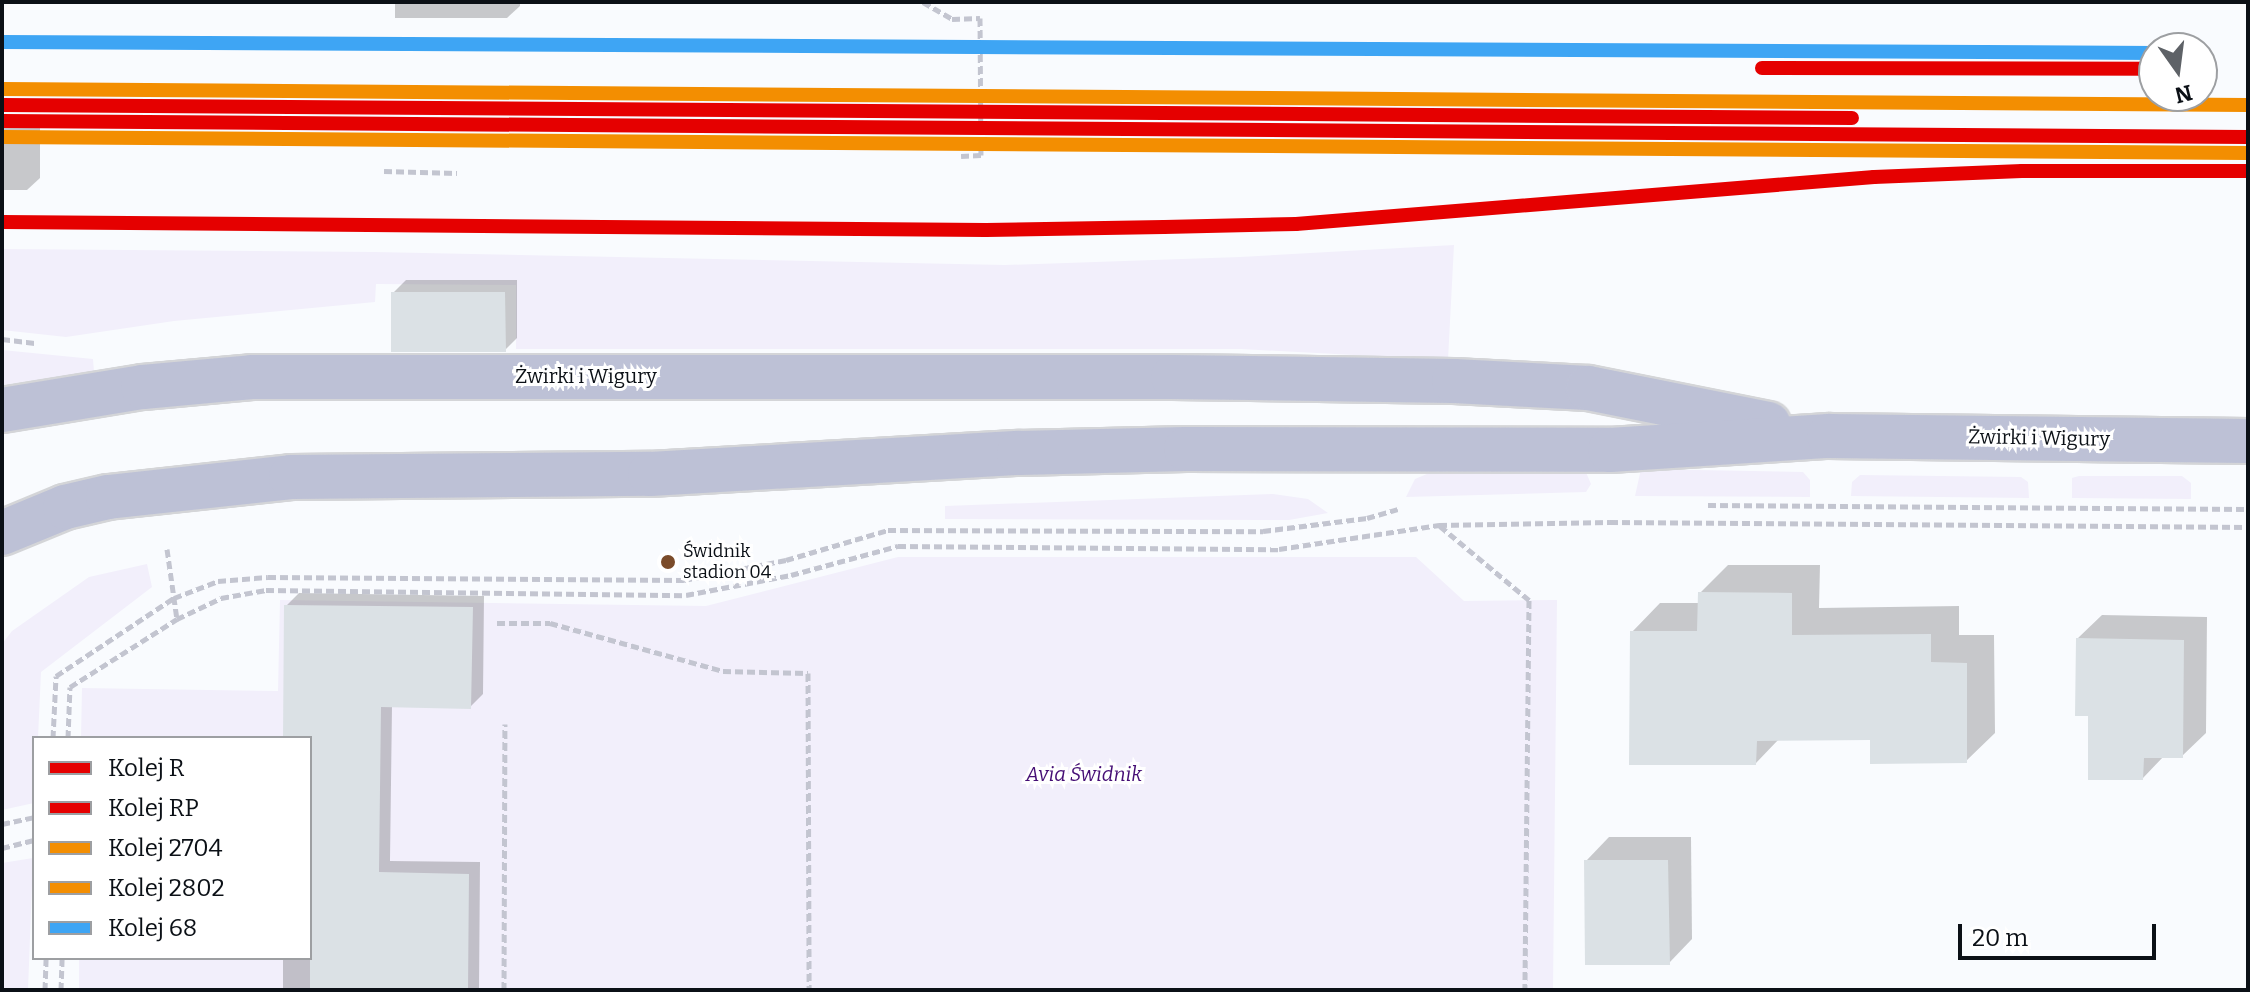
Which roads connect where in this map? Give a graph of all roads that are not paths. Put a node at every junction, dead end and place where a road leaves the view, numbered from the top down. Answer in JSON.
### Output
{"nodes":[{"id":1,"x":2,"y":410,"type":"edge"},
{"id":2,"x":1829,"y":436,"type":"junction"},
{"id":3,"x":2248,"y":441,"type":"edge"},
{"id":4,"x":2,"y":533,"type":"edge"}],
"edges":[{"from":1,"to":2,"type":"main road","name":"Żwirki i Wigury"},
{"from":2,"to":3,"type":"main road","name":"Żwirki i Wigury"},
{"from":2,"to":4,"type":"main road"}]}
